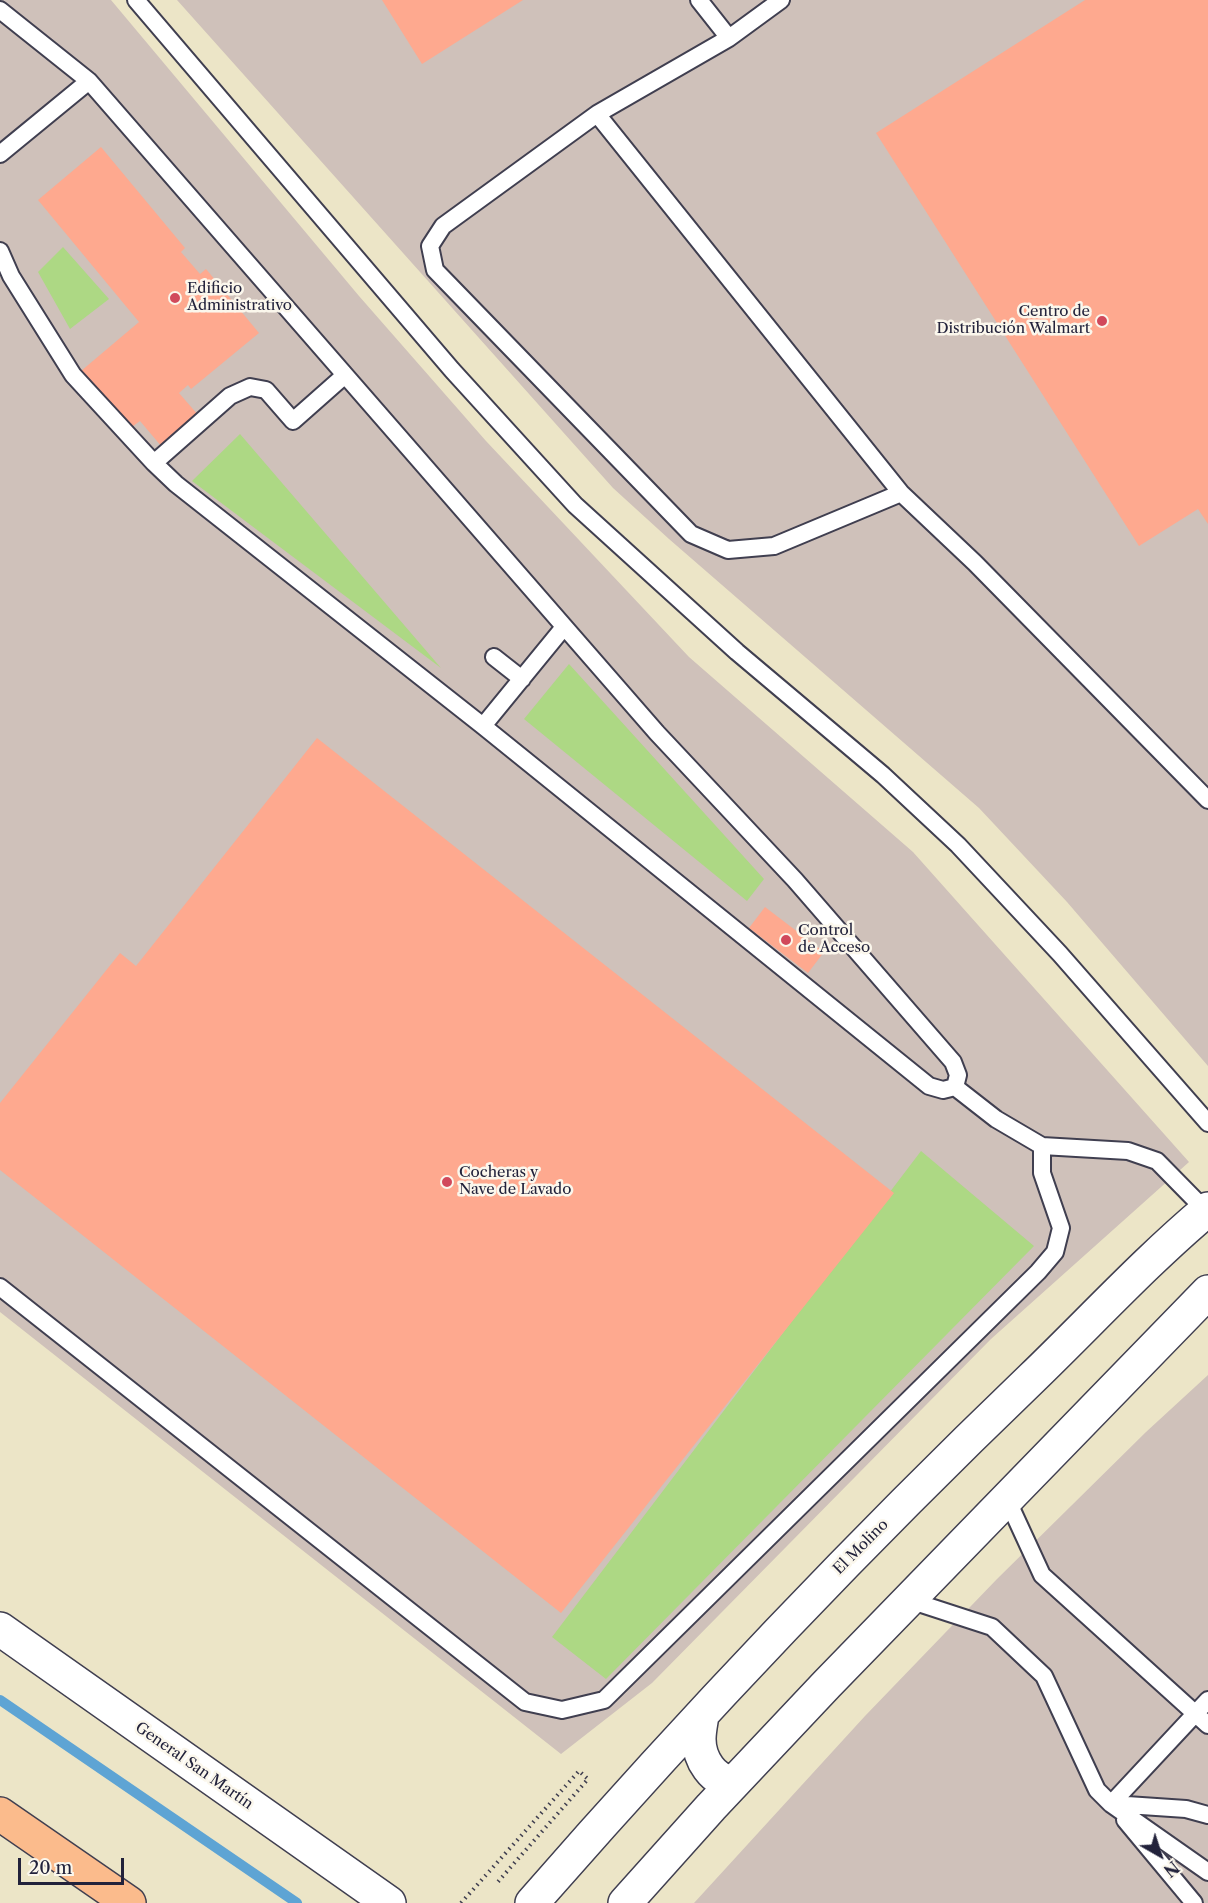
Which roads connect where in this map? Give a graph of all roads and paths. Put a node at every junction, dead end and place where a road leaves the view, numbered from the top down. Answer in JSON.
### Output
{"nodes":[{"id":1,"x":136,"y":0,"type":"edge"},
{"id":2,"x":699,"y":0,"type":"edge"},
{"id":3,"x":781,"y":0,"type":"edge"},
{"id":4,"x":0,"y":10,"type":"edge"},
{"id":5,"x":729,"y":38,"type":"junction"},
{"id":6,"x":89,"y":81,"type":"junction"},
{"id":7,"x":597,"y":114,"type":"junction"},
{"id":8,"x":0,"y":154,"type":"edge"},
{"id":9,"x":0,"y":251,"type":"edge"},
{"id":10,"x":345,"y":375,"type":"junction"},
{"id":11,"x":154,"y":463,"type":"junction"},
{"id":12,"x":902,"y":493,"type":"junction"},
{"id":13,"x":564,"y":627,"type":"junction"},
{"id":14,"x":494,"y":657,"type":"dead end"},
{"id":15,"x":522,"y":679,"type":"junction"},
{"id":16,"x":483,"y":726,"type":"junction"},
{"id":17,"x":1208,"y":800,"type":"edge"},
{"id":18,"x":955,"y":1087,"type":"junction"},
{"id":19,"x":1208,"y":1123,"type":"edge"},
{"id":20,"x":1042,"y":1146,"type":"junction"},
{"id":21,"x":1207,"y":1211,"type":"edge"},
{"id":22,"x":0,"y":1287,"type":"edge"},
{"id":23,"x":1208,"y":1292,"type":"edge"},
{"id":24,"x":1008,"y":1499,"type":"junction"},
{"id":25,"x":909,"y":1600,"type":"junction"},
{"id":26,"x":0,"y":1629,"type":"edge"},
{"id":27,"x":1208,"y":1700,"type":"edge"},
{"id":28,"x":702,"y":1715,"type":"junction"},
{"id":29,"x":1202,"y":1719,"type":"edge"},
{"id":30,"x":735,"y":1782,"type":"junction"},
{"id":31,"x":1111,"y":1804,"type":"junction"},
{"id":32,"x":0,"y":1814,"type":"edge"},
{"id":33,"x":1208,"y":1815,"type":"edge"},
{"id":34,"x":1208,"y":1872,"type":"edge"},
{"id":35,"x":496,"y":1884,"type":"dead end"},
{"id":36,"x":129,"y":1903,"type":"edge"},
{"id":37,"x":389,"y":1903,"type":"edge"},
{"id":38,"x":461,"y":1903,"type":"edge"},
{"id":39,"x":532,"y":1903,"type":"edge"},
{"id":40,"x":625,"y":1903,"type":"edge"},
{"id":41,"x":1194,"y":1903,"type":"edge"}],
"edges":[{"from":1,"to":19,"type":"lane"},
{"from":2,"to":5,"type":"lane"},
{"from":3,"to":5,"type":"lane"},
{"from":4,"to":6,"type":"lane"},
{"from":5,"to":7,"type":"lane"},
{"from":6,"to":8,"type":"lane"},
{"from":6,"to":10,"type":"lane"},
{"from":7,"to":12,"type":"lane"},
{"from":7,"to":12,"type":"lane"},
{"from":9,"to":11,"type":"lane"},
{"from":10,"to":11,"type":"lane"},
{"from":10,"to":13,"type":"lane"},
{"from":11,"to":16,"type":"lane"},
{"from":12,"to":17,"type":"lane"},
{"from":13,"to":15,"type":"lane"},
{"from":13,"to":18,"type":"lane"},
{"from":14,"to":15,"type":"lane"},
{"from":15,"to":16,"type":"lane"},
{"from":16,"to":18,"type":"lane"},
{"from":18,"to":20,"type":"lane"},
{"from":20,"to":21,"type":"lane"},
{"from":20,"to":22,"type":"lane"},
{"from":21,"to":28,"type":"street","name":"El Molino"},
{"from":23,"to":24,"type":"street"},
{"from":24,"to":25,"type":"street"},
{"from":24,"to":29,"type":"lane"},
{"from":25,"to":30,"type":"street"},
{"from":25,"to":31,"type":"lane"},
{"from":26,"to":37,"type":"street","name":"General San Martín"},
{"from":27,"to":29,"type":"lane"},
{"from":28,"to":30,"type":"street"},
{"from":28,"to":39,"type":"street","name":"El Molino"},
{"from":29,"to":31,"type":"lane"},
{"from":30,"to":40,"type":"street"},
{"from":31,"to":33,"type":"lane"},
{"from":31,"to":34,"type":"lane"},
{"from":31,"to":41,"type":"lane"},
{"from":32,"to":36,"type":"highway"},
{"from":35,"to":38,"type":"path"}]}
